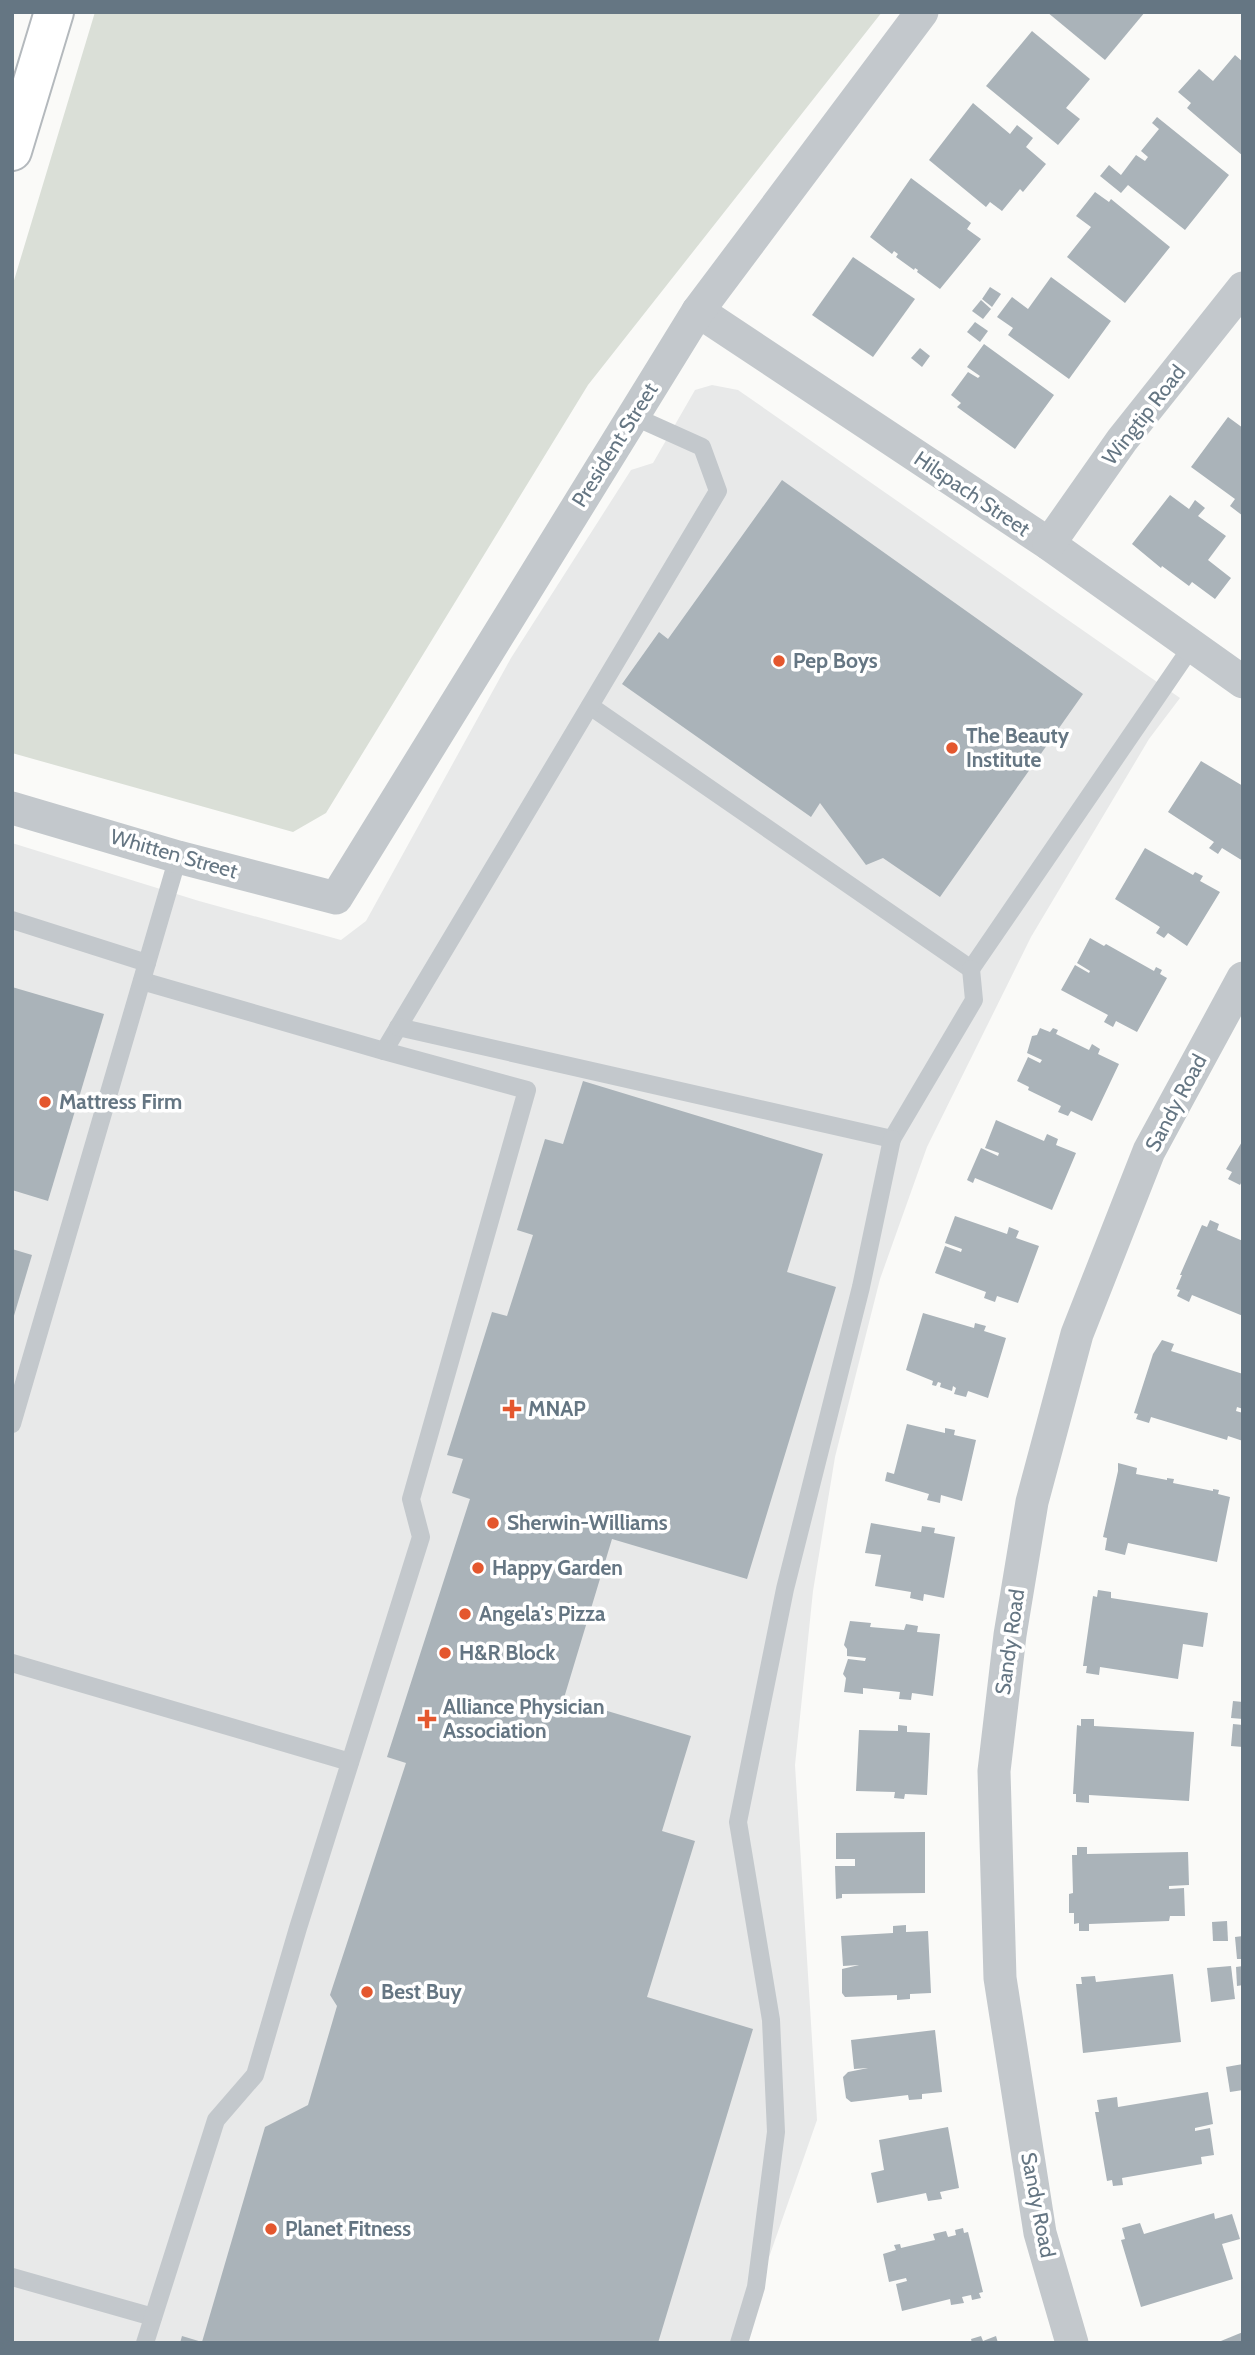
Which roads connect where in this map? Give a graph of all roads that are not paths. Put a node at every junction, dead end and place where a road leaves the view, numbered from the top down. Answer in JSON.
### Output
{"nodes":[{"id":1,"x":54,"y":12,"type":"edge"},
{"id":2,"x":922,"y":12,"type":"edge"},
{"id":3,"x":12,"y":151,"type":"edge"},
{"id":4,"x":1243,"y":288,"type":"edge"},
{"id":5,"x":698,"y":311,"type":"junction"},
{"id":6,"x":633,"y":416,"type":"junction"},
{"id":7,"x":1049,"y":544,"type":"junction"},
{"id":8,"x":1192,"y":646,"type":"junction"},
{"id":9,"x":1243,"y":682,"type":"edge"},
{"id":10,"x":590,"y":706,"type":"junction"},
{"id":11,"x":12,"y":808,"type":"edge"},
{"id":12,"x":178,"y":857,"type":"junction"},
{"id":13,"x":336,"y":898,"type":"joint"},
{"id":14,"x":12,"y":920,"type":"edge"},
{"id":15,"x":971,"y":969,"type":"junction"},
{"id":16,"x":144,"y":972,"type":"junction"},
{"id":17,"x":1243,"y":978,"type":"edge"},
{"id":18,"x":398,"y":1027,"type":"junction"},
{"id":19,"x":384,"y":1051,"type":"junction"},
{"id":20,"x":537,"y":1058,"type":"junction"},
{"id":21,"x":527,"y":1090,"type":"junction"},
{"id":22,"x":892,"y":1139,"type":"junction"},
{"id":23,"x":12,"y":1424,"type":"edge"},
{"id":24,"x":12,"y":1662,"type":"edge"},
{"id":25,"x":350,"y":1762,"type":"junction"},
{"id":26,"x":12,"y":2277,"type":"edge"},
{"id":27,"x":153,"y":2317,"type":"junction"},
{"id":28,"x":145,"y":2343,"type":"edge"},
{"id":29,"x":739,"y":2343,"type":"edge"},
{"id":30,"x":1072,"y":2343,"type":"edge"}],
"edges":[{"from":1,"to":3,"type":"highway"},
{"from":2,"to":5,"type":"street","name":"President Street"},
{"from":4,"to":7,"type":"street","name":"Wingtip Road"},
{"from":5,"to":6,"type":"street","name":"President Street"},
{"from":5,"to":7,"type":"street","name":"Hilspach Street"},
{"from":6,"to":10,"type":"lane"},
{"from":6,"to":13,"type":"street","name":"President Street"},
{"from":7,"to":8,"type":"street","name":"Hilspach Street"},
{"from":8,"to":9,"type":"street","name":"Hilspach Street"},
{"from":8,"to":15,"type":"lane"},
{"from":10,"to":15,"type":"lane"},
{"from":10,"to":18,"type":"lane"},
{"from":11,"to":12,"type":"street","name":"Whitten Street"},
{"from":12,"to":13,"type":"street","name":"Whitten Street"},
{"from":12,"to":16,"type":"lane"},
{"from":14,"to":16,"type":"lane"},
{"from":15,"to":22,"type":"lane"},
{"from":16,"to":19,"type":"lane"},
{"from":16,"to":23,"type":"lane"},
{"from":17,"to":30,"type":"street","name":"Sandy Road"},
{"from":18,"to":19,"type":"lane"},
{"from":18,"to":20,"type":"lane"},
{"from":19,"to":21,"type":"lane"},
{"from":20,"to":21,"type":"lane"},
{"from":20,"to":22,"type":"lane"},
{"from":21,"to":25,"type":"lane"},
{"from":22,"to":29,"type":"lane"},
{"from":24,"to":25,"type":"lane"},
{"from":25,"to":27,"type":"lane"},
{"from":26,"to":27,"type":"lane"},
{"from":27,"to":28,"type":"lane"}]}
